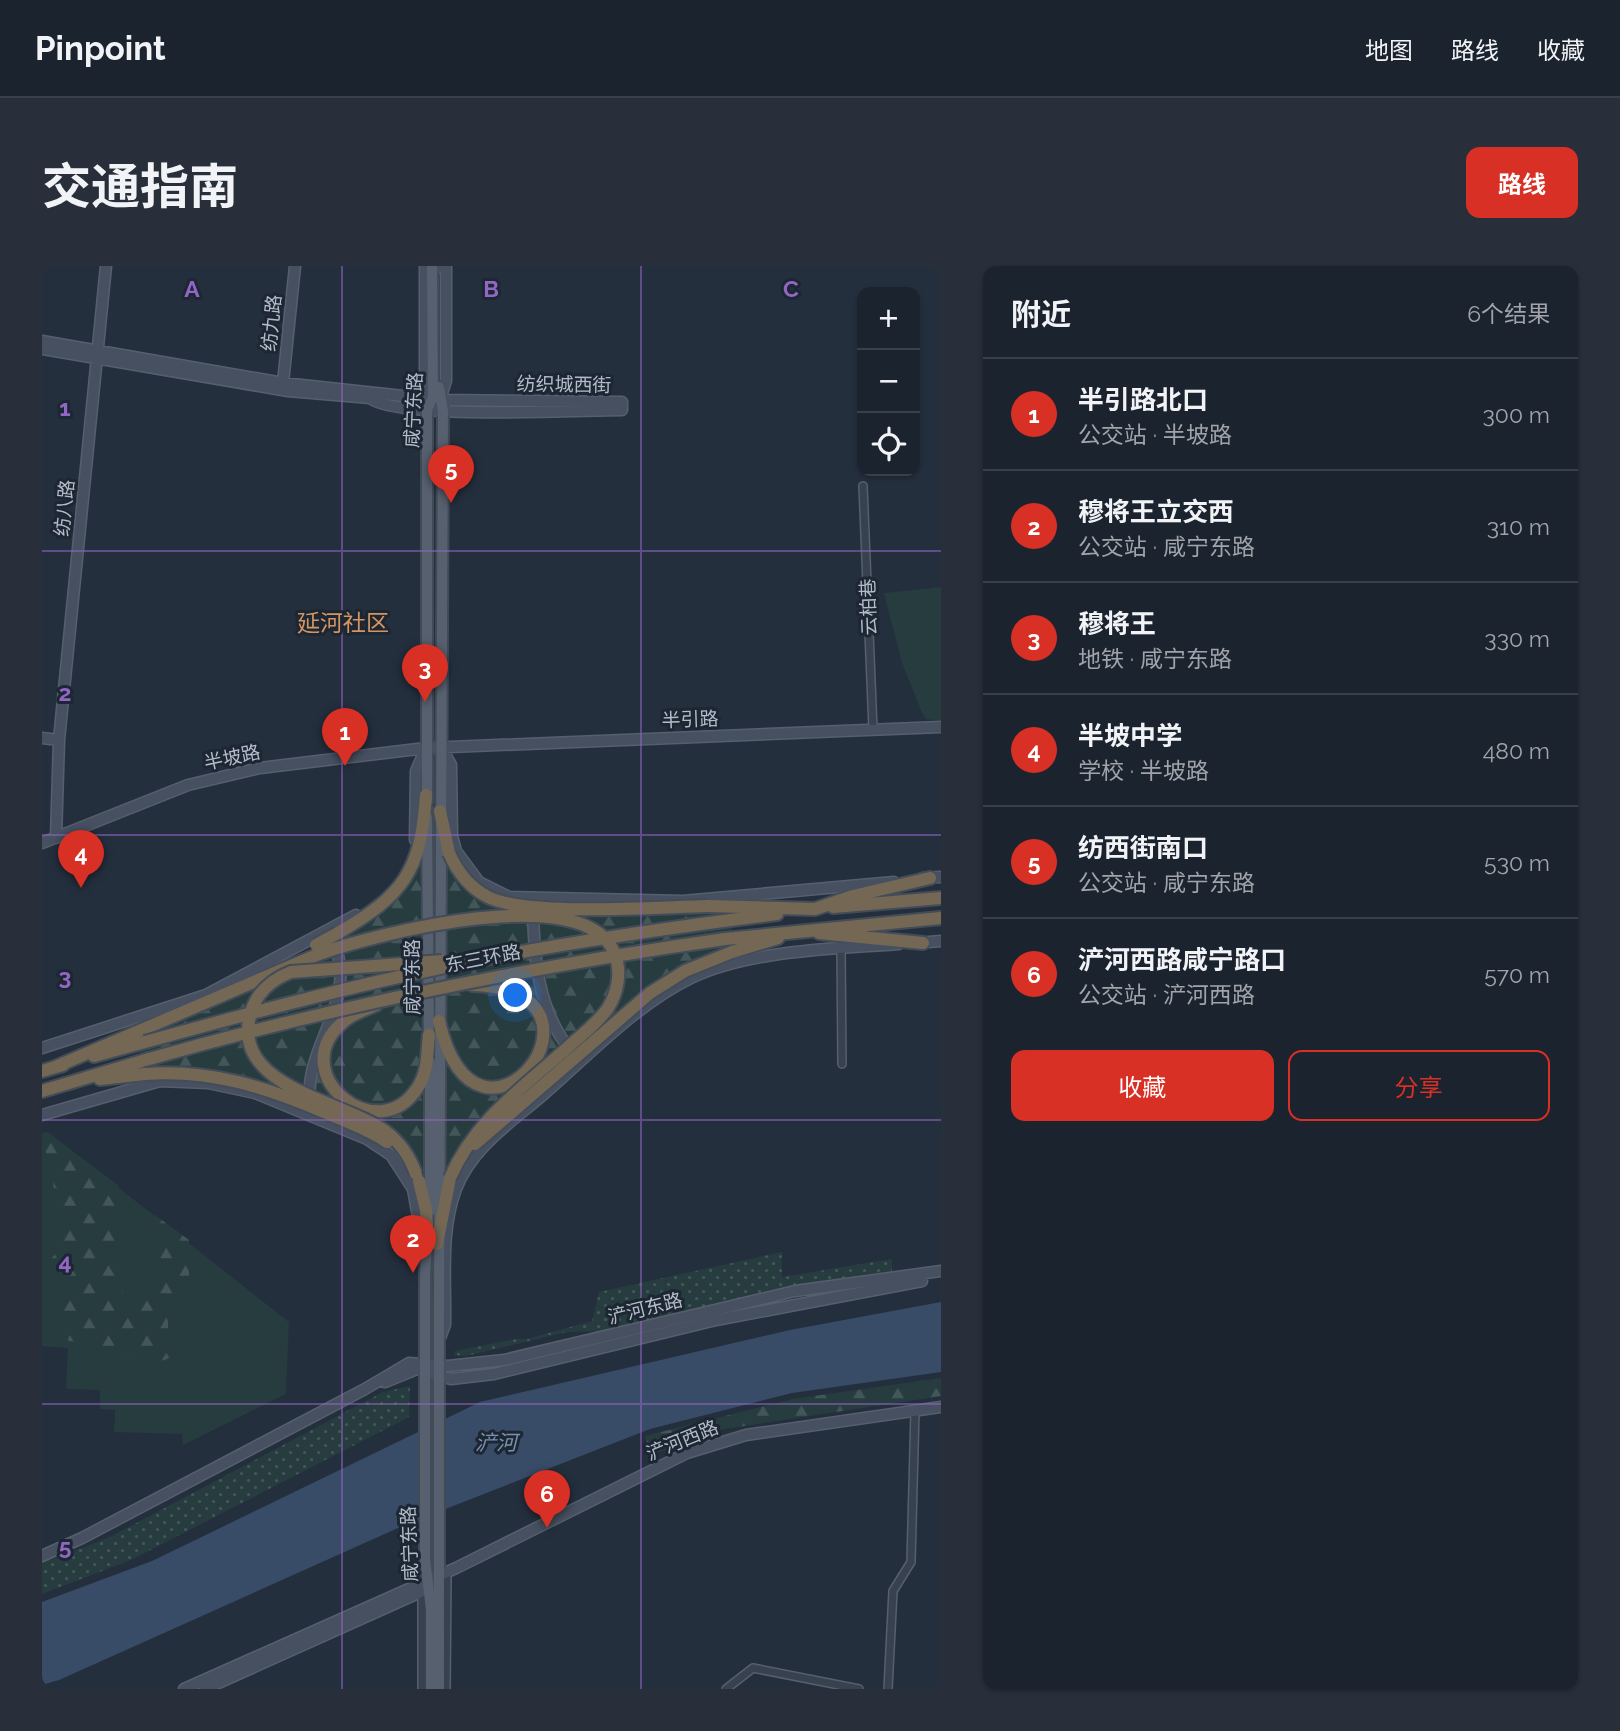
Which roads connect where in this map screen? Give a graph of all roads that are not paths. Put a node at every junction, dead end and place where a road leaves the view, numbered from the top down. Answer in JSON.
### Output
{"nodes":[{"id":1,"x":106,"y":266,"type":"edge"},
{"id":2,"x":295,"y":266,"type":"edge"},
{"id":3,"x":425,"y":266,"type":"edge"},
{"id":4,"x":439,"y":266,"type":"edge"},
{"id":5,"x":42,"y":341,"type":"edge"},
{"id":6,"x":42,"y":349,"type":"edge"},
{"id":7,"x":97,"y":355,"type":"junction"},
{"id":8,"x":283,"y":383,"type":"junction"},
{"id":9,"x":438,"y":403,"type":"junction"},
{"id":10,"x":427,"y":410,"type":"junction"},
{"id":11,"x":863,"y":486,"type":"dead end"},
{"id":12,"x":941,"y":727,"type":"edge"},
{"id":13,"x":873,"y":729,"type":"junction"},
{"id":14,"x":42,"y":738,"type":"edge"},
{"id":15,"x":59,"y":740,"type":"junction"},
{"id":16,"x":441,"y":747,"type":"junction"},
{"id":17,"x":426,"y":748,"type":"junction"},
{"id":18,"x":426,"y":795,"type":"junction"},
{"id":19,"x":440,"y":811,"type":"junction"},
{"id":20,"x":56,"y":838,"type":"junction"},
{"id":21,"x":42,"y":843,"type":"edge"},
{"id":22,"x":936,"y":877,"type":"edge"},
{"id":23,"x":941,"y":898,"type":"edge"},
{"id":24,"x":533,"y":900,"type":"junction"},
{"id":25,"x":815,"y":909,"type":"junction"},
{"id":26,"x":941,"y":918,"type":"edge"},
{"id":27,"x":804,"y":930,"type":"junction"},
{"id":28,"x":333,"y":932,"type":"junction"},
{"id":29,"x":941,"y":941,"type":"edge"},
{"id":30,"x":923,"y":943,"type":"junction"},
{"id":31,"x":317,"y":949,"type":"junction"},
{"id":32,"x":841,"y":950,"type":"junction"},
{"id":33,"x":495,"y":957,"type":"junction"},
{"id":34,"x":447,"y":985,"type":"junction"},
{"id":35,"x":398,"y":995,"type":"junction"},
{"id":36,"x":439,"y":1021,"type":"junction"},
{"id":37,"x":429,"y":1035,"type":"junction"},
{"id":38,"x":42,"y":1048,"type":"edge"},
{"id":39,"x":580,"y":1062,"type":"junction"},
{"id":40,"x":842,"y":1065,"type":"dead end"},
{"id":41,"x":55,"y":1067,"type":"junction"},
{"id":42,"x":42,"y":1071,"type":"edge"},
{"id":43,"x":58,"y":1086,"type":"junction"},
{"id":44,"x":42,"y":1091,"type":"edge"},
{"id":45,"x":42,"y":1115,"type":"edge"},
{"id":46,"x":311,"y":1116,"type":"junction"},
{"id":47,"x":440,"y":1147,"type":"junction"},
{"id":48,"x":417,"y":1177,"type":"junction"},
{"id":49,"x":449,"y":1183,"type":"junction"},
{"id":50,"x":444,"y":1203,"type":"junction"},
{"id":51,"x":437,"y":1240,"type":"junction"},
{"id":52,"x":425,"y":1264,"type":"junction"},
{"id":53,"x":941,"y":1272,"type":"edge"},
{"id":54,"x":941,"y":1278,"type":"edge"},
{"id":55,"x":424,"y":1366,"type":"junction"},
{"id":56,"x":438,"y":1370,"type":"junction"},
{"id":57,"x":941,"y":1407,"type":"edge"},
{"id":58,"x":915,"y":1411,"type":"junction"},
{"id":59,"x":42,"y":1556,"type":"edge"},
{"id":60,"x":433,"y":1583,"type":"junction"},
{"id":61,"x":184,"y":1689,"type":"edge"},
{"id":62,"x":205,"y":1689,"type":"edge"},
{"id":63,"x":422,"y":1689,"type":"edge"},
{"id":64,"x":431,"y":1689,"type":"edge"},
{"id":65,"x":439,"y":1689,"type":"edge"},
{"id":66,"x":446,"y":1689,"type":"edge"},
{"id":67,"x":726,"y":1689,"type":"edge"},
{"id":68,"x":859,"y":1689,"type":"edge"},
{"id":69,"x":888,"y":1689,"type":"edge"}],
"edges":[{"from":1,"to":7,"type":"street","name":"纺八路"},
{"from":2,"to":8,"type":"street","name":"纺九路"},
{"from":3,"to":9,"type":"street"},
{"from":4,"to":9,"type":"main road","name":"咸宁东路"},
{"from":5,"to":7,"type":"street","name":"纺织城西街"},
{"from":6,"to":7,"type":"street","name":"纺织城西街"},
{"from":7,"to":8,"type":"street","name":"纺织城西街"},
{"from":7,"to":10,"type":"street","name":"纺织城西街"},
{"from":7,"to":15,"type":"street","name":"纺八路"},
{"from":8,"to":9,"type":"street","name":"纺织城西街"},
{"from":9,"to":9,"type":"street","name":"纺织城西街"},
{"from":9,"to":10,"type":"main road","name":"咸宁东路"},
{"from":9,"to":16,"type":"main road","name":"咸宁东路"},
{"from":10,"to":17,"type":"main road","name":"咸宁东路"},
{"from":11,"to":13,"type":"street","name":"云柏巷"},
{"from":12,"to":13,"type":"street","name":"半引路"},
{"from":13,"to":16,"type":"street","name":"半引路"},
{"from":14,"to":15,"type":"street"},
{"from":15,"to":20,"type":"street","name":"纺八路"},
{"from":16,"to":17,"type":"street","name":"半坡路"},
{"from":16,"to":19,"type":"main road","name":"咸宁东路"},
{"from":16,"to":24,"type":"street"},
{"from":17,"to":18,"type":"main road","name":"咸宁东路"},
{"from":17,"to":20,"type":"street","name":"半坡路"},
{"from":17,"to":28,"type":"street"},
{"from":18,"to":28,"type":"highway"},
{"from":18,"to":37,"type":"main road","name":"咸宁东路"},
{"from":19,"to":25,"type":"highway","bridge":true},
{"from":19,"to":36,"type":"main road","name":"咸宁东路"},
{"from":20,"to":21,"type":"street","name":"半坡路"},
{"from":22,"to":24,"type":"street"},
{"from":22,"to":25,"type":"highway"},
{"from":23,"to":25,"type":"highway","name":"东三环路"},
{"from":24,"to":39,"type":"street"},
{"from":25,"to":33,"type":"highway","name":"东三环路","bridge":true},
{"from":26,"to":27,"type":"highway","name":"东三环路"},
{"from":27,"to":30,"type":"highway"},
{"from":27,"to":34,"type":"highway","name":"东三环路","bridge":true},
{"from":27,"to":49,"type":"highway","bridge":true},
{"from":28,"to":31,"type":"highway","bridge":true},
{"from":28,"to":38,"type":"street"},
{"from":28,"to":46,"type":"street"},
{"from":29,"to":30,"type":"street"},
{"from":30,"to":32,"type":"street"},
{"from":31,"to":41,"type":"highway"},
{"from":31,"to":49,"type":"highway","bridge":true},
{"from":32,"to":39,"type":"street"},
{"from":32,"to":40,"type":"street"},
{"from":33,"to":41,"type":"highway","name":"东三环路","bridge":true},
{"from":33,"to":48,"type":"highway","bridge":true},
{"from":34,"to":35,"type":"highway","name":"东三环路","bridge":true},
{"from":34,"to":36,"type":"highway","bridge":true},
{"from":35,"to":37,"type":"highway","bridge":true},
{"from":35,"to":43,"type":"highway","name":"东三环路","bridge":true},
{"from":36,"to":47,"type":"main road","name":"咸宁东路"},
{"from":37,"to":51,"type":"main road","name":"咸宁东路"},
{"from":39,"to":51,"type":"street"},
{"from":41,"to":42,"type":"highway","name":"东三环路"},
{"from":43,"to":44,"type":"highway","name":"东三环路"},
{"from":43,"to":48,"type":"highway","bridge":true},
{"from":45,"to":46,"type":"street"},
{"from":46,"to":52,"type":"street"},
{"from":47,"to":50,"type":"main road"},
{"from":47,"to":51,"type":"main road","name":"咸宁东路"},
{"from":48,"to":51,"type":"highway"},
{"from":49,"to":50,"type":"highway"},
{"from":50,"to":51,"type":"highway"},
{"from":51,"to":52,"type":"main road","name":"咸宁东路"},
{"from":51,"to":56,"type":"main road","name":"咸宁东路"},
{"from":52,"to":55,"type":"main road","name":"咸宁东路"},
{"from":53,"to":56,"type":"street","name":"浐河东路"},
{"from":54,"to":56,"type":"street","name":"浐河东路"},
{"from":55,"to":56,"type":"street","name":"浐河东路"},
{"from":55,"to":59,"type":"street","name":"浐河东路"},
{"from":55,"to":60,"type":"main road","name":"咸宁东路"},
{"from":56,"to":60,"type":"main road","name":"咸宁东路"},
{"from":57,"to":58,"type":"street","name":"浐河西路"},
{"from":58,"to":60,"type":"street","name":"浐河西路"},
{"from":58,"to":69,"type":"street"},
{"from":60,"to":61,"type":"street","name":"浐河西路"},
{"from":60,"to":62,"type":"street","name":"浐河西路"},
{"from":60,"to":63,"type":"street"},
{"from":60,"to":64,"type":"main road","name":"咸宁东路"},
{"from":60,"to":65,"type":"main road","name":"咸宁东路"},
{"from":60,"to":66,"type":"street"},
{"from":67,"to":68,"type":"street"}]}
